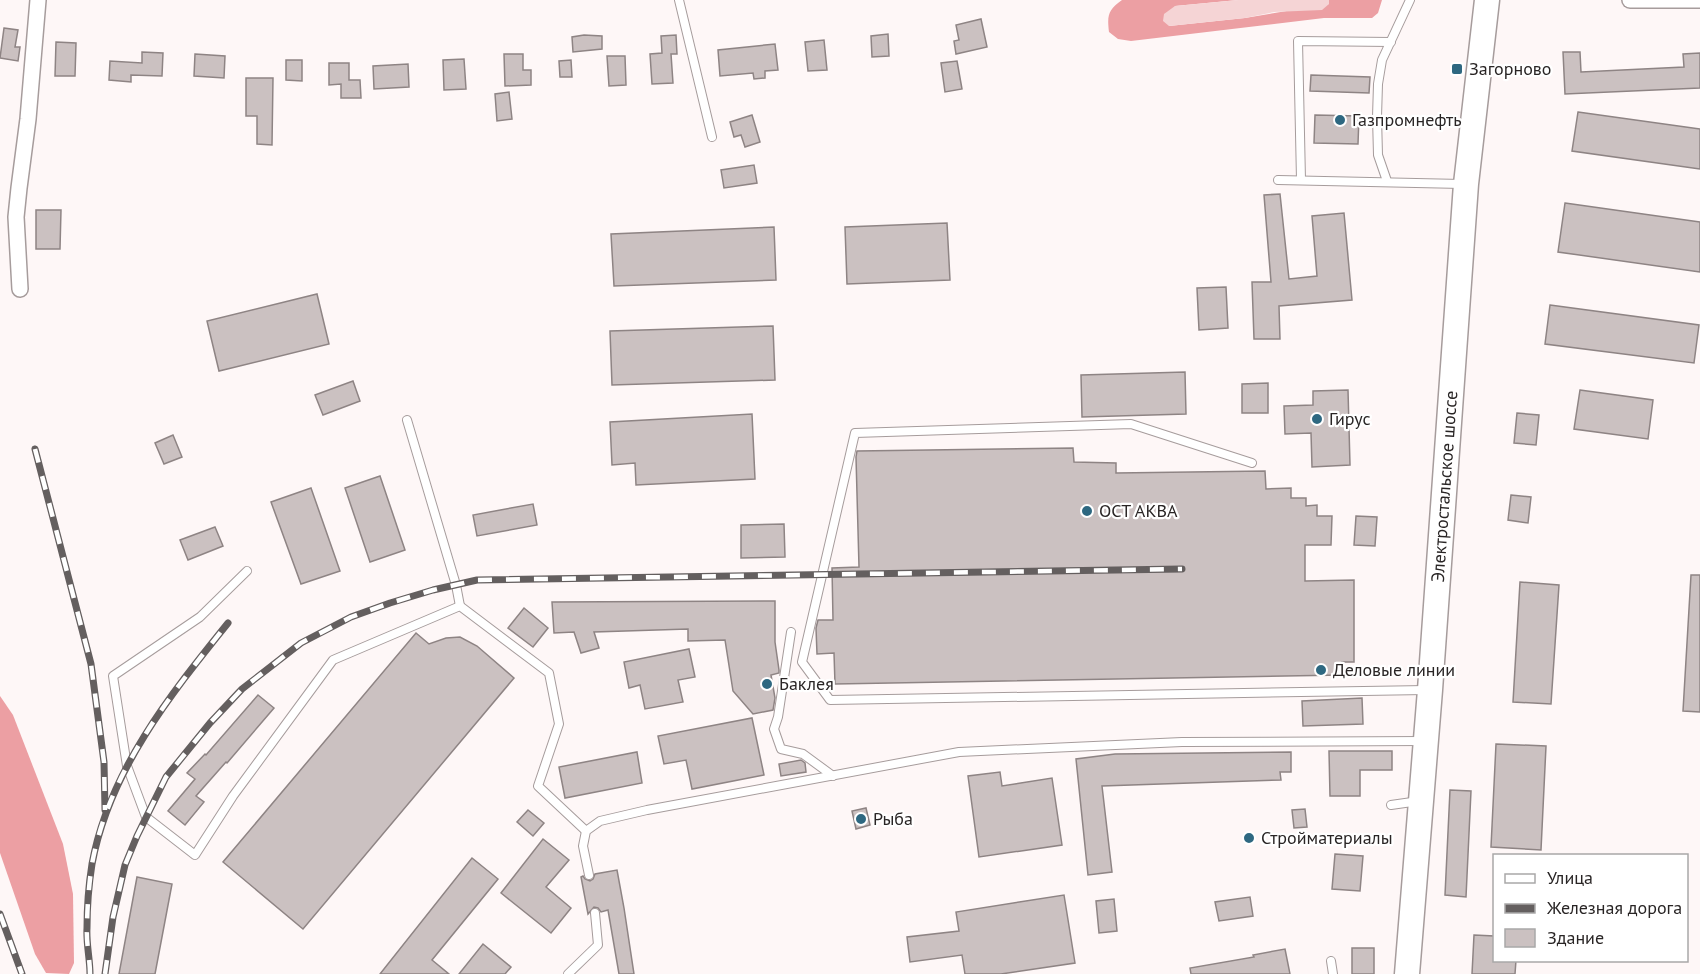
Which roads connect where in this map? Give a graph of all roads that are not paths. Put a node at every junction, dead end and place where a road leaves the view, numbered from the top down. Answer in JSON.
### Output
{"nodes":[{"id":1,"x":38,"y":0,"type":"edge"},
{"id":2,"x":679,"y":0,"type":"edge"},
{"id":3,"x":1410,"y":0,"type":"edge"},
{"id":4,"x":1487,"y":0,"type":"edge"},
{"id":5,"x":1630,"y":0,"type":"edge"},
{"id":6,"x":1700,"y":0,"type":"edge"},
{"id":7,"x":1391,"y":42,"type":"junction"},
{"id":8,"x":712,"y":137,"type":"dead end"},
{"id":9,"x":1278,"y":180,"type":"dead end"},
{"id":10,"x":1301,"y":180,"type":"junction"},
{"id":11,"x":1387,"y":181,"type":"junction"},
{"id":12,"x":1466,"y":184,"type":"junction"},
{"id":13,"x":20,"y":289,"type":"dead end"},
{"id":14,"x":407,"y":420,"type":"dead end"},
{"id":15,"x":1252,"y":463,"type":"dead end"},
{"id":16,"x":247,"y":571,"type":"dead end"},
{"id":17,"x":460,"y":606,"type":"junction"},
{"id":18,"x":791,"y":632,"type":"dead end"},
{"id":19,"x":1430,"y":690,"type":"junction"},
{"id":20,"x":1425,"y":741,"type":"junction"},
{"id":21,"x":833,"y":776,"type":"junction"},
{"id":22,"x":1420,"y":801,"type":"junction"},
{"id":23,"x":1391,"y":805,"type":"dead end"},
{"id":24,"x":586,"y":831,"type":"junction"},
{"id":25,"x":589,"y":875,"type":"dead end"},
{"id":26,"x":595,"y":913,"type":"dead end"},
{"id":27,"x":1331,"y":961,"type":"dead end"},
{"id":28,"x":568,"y":974,"type":"edge"},
{"id":29,"x":1333,"y":974,"type":"edge"},
{"id":30,"x":1407,"y":974,"type":"edge"}],
"edges":[{"from":1,"to":13,"type":"street"},
{"from":2,"to":8,"type":"lane"},
{"from":3,"to":7,"type":"lane"},
{"from":4,"to":12,"type":"main road","name":"Электростальское шоссе"},
{"from":5,"to":6,"type":"street"},
{"from":7,"to":10,"type":"lane"},
{"from":7,"to":11,"type":"lane"},
{"from":9,"to":10,"type":"lane"},
{"from":10,"to":11,"type":"lane"},
{"from":11,"to":12,"type":"lane"},
{"from":12,"to":19,"type":"main road","name":"Электростальское шоссе"},
{"from":14,"to":17,"type":"lane"},
{"from":15,"to":19,"type":"lane"},
{"from":16,"to":17,"type":"lane"},
{"from":17,"to":24,"type":"lane"},
{"from":18,"to":21,"type":"lane"},
{"from":19,"to":20,"type":"main road","name":"Электростальское шоссе"},
{"from":20,"to":21,"type":"lane"},
{"from":20,"to":22,"type":"main road","name":"Электростальское шоссе"},
{"from":21,"to":24,"type":"lane"},
{"from":22,"to":23,"type":"lane"},
{"from":22,"to":30,"type":"main road","name":"Электростальское шоссе"},
{"from":24,"to":25,"type":"lane"},
{"from":26,"to":28,"type":"lane"},
{"from":27,"to":29,"type":"lane"}]}
